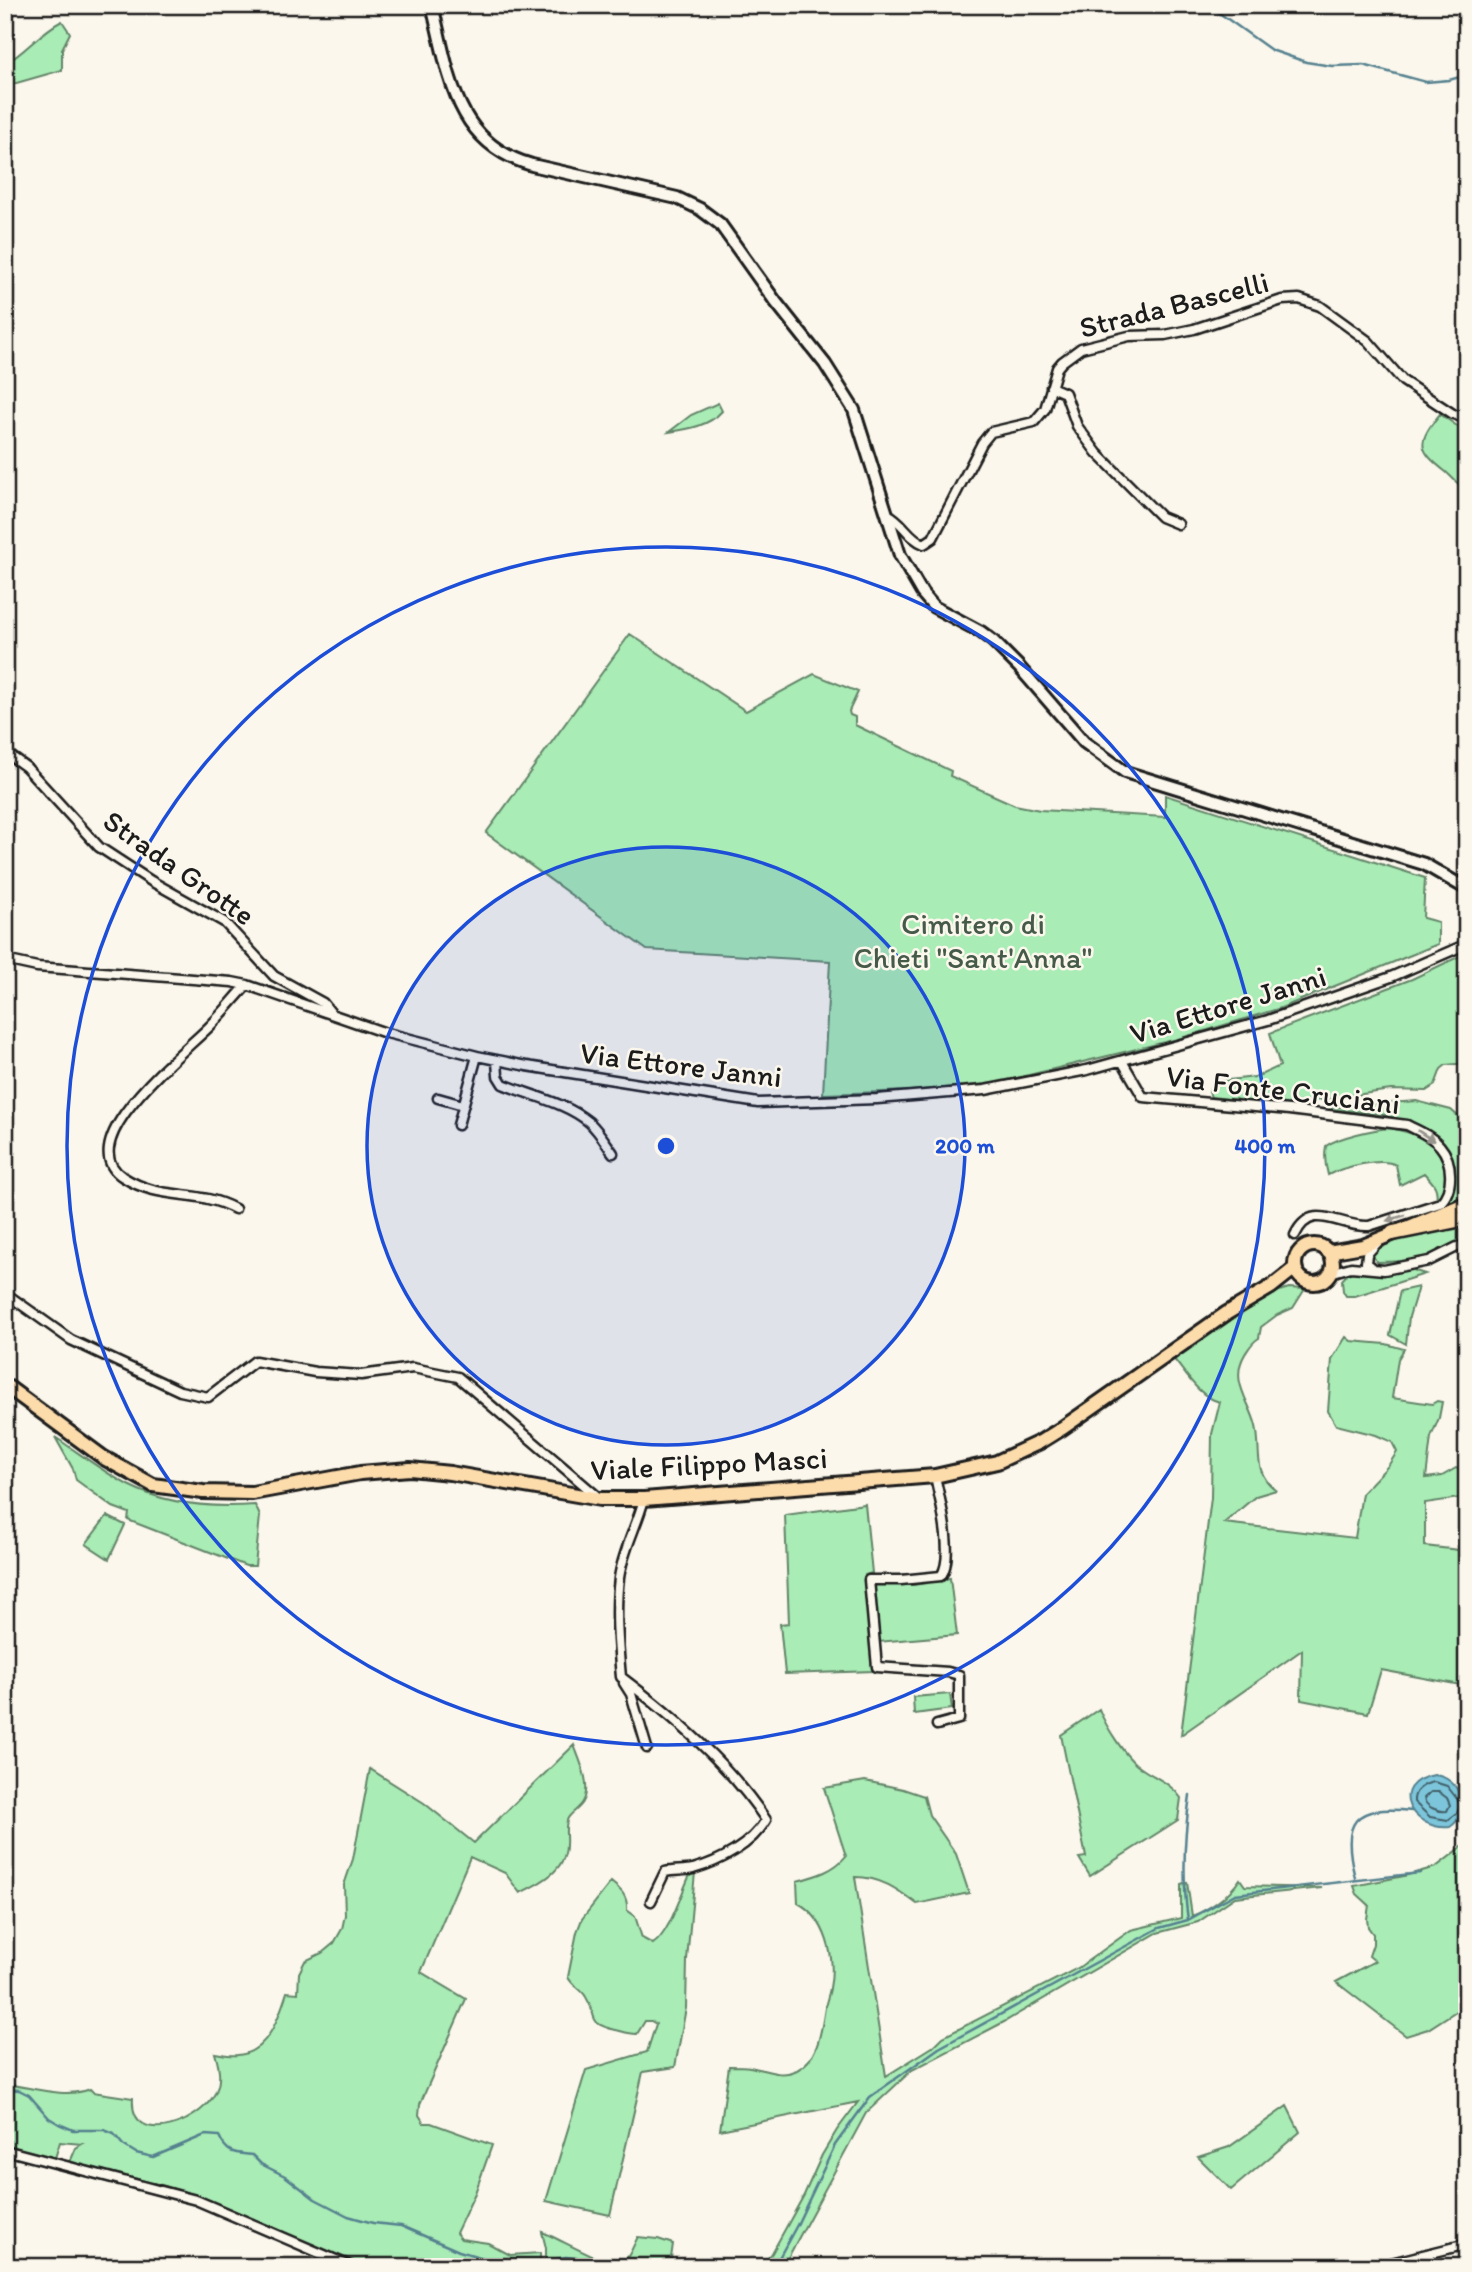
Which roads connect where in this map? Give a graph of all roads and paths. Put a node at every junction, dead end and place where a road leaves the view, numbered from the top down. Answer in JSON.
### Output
{"nodes":[{"id":1,"x":432,"y":5,"type":"edge"},
{"id":2,"x":1051,"y":387,"type":"junction"},
{"id":3,"x":1467,"y":419,"type":"edge"},
{"id":4,"x":887,"y":514,"type":"junction"},
{"id":5,"x":1178,"y":524,"type":"dead end"},
{"id":6,"x":5,"y":752,"type":"edge"},
{"id":7,"x":1467,"y":889,"type":"edge"},
{"id":8,"x":1467,"y":944,"type":"edge"},
{"id":9,"x":5,"y":960,"type":"edge"},
{"id":10,"x":247,"y":985,"type":"junction"},
{"id":11,"x":331,"y":1013,"type":"junction"},
{"id":12,"x":477,"y":1056,"type":"junction"},
{"id":13,"x":496,"y":1060,"type":"junction"},
{"id":14,"x":1122,"y":1061,"type":"junction"},
{"id":15,"x":438,"y":1098,"type":"dead end"},
{"id":16,"x":463,"y":1105,"type":"junction"},
{"id":17,"x":458,"y":1125,"type":"dead end"},
{"id":18,"x":613,"y":1153,"type":"dead end"},
{"id":19,"x":1467,"y":1203,"type":"edge"},
{"id":20,"x":235,"y":1209,"type":"dead end"},
{"id":21,"x":1467,"y":1212,"type":"edge"},
{"id":22,"x":1467,"y":1219,"type":"edge"},
{"id":23,"x":1295,"y":1236,"type":"dead end"},
{"id":24,"x":1388,"y":1236,"type":"junction"},
{"id":25,"x":1467,"y":1245,"type":"edge"},
{"id":26,"x":1363,"y":1246,"type":"junction"},
{"id":27,"x":1328,"y":1252,"type":"junction"},
{"id":28,"x":1295,"y":1268,"type":"junction"},
{"id":29,"x":1372,"y":1268,"type":"junction"},
{"id":30,"x":1331,"y":1270,"type":"junction"},
{"id":31,"x":1305,"y":1280,"type":"junction"},
{"id":32,"x":1271,"y":1287,"type":"junction"},
{"id":33,"x":5,"y":1293,"type":"edge"},
{"id":34,"x":7,"y":1385,"type":"edge"},
{"id":35,"x":935,"y":1476,"type":"junction"},
{"id":36,"x":600,"y":1499,"type":"junction"},
{"id":37,"x":644,"y":1499,"type":"junction"},
{"id":38,"x":621,"y":1677,"type":"junction"},
{"id":39,"x":937,"y":1725,"type":"dead end"},
{"id":40,"x":647,"y":1748,"type":"dead end"},
{"id":41,"x":651,"y":1901,"type":"dead end"},
{"id":42,"x":5,"y":2150,"type":"edge"},
{"id":43,"x":1467,"y":2244,"type":"edge"},
{"id":44,"x":352,"y":2267,"type":"edge"},
{"id":45,"x":1374,"y":2267,"type":"edge"}],
"edges":[{"from":1,"to":4,"type":"street"},
{"from":2,"to":3,"type":"street","name":"Strada Bascelli"},
{"from":2,"to":4,"type":"street","name":"Strada Bascelli"},
{"from":2,"to":5,"type":"street"},
{"from":4,"to":7,"type":"street"},
{"from":6,"to":11,"type":"street","name":"Strada Grotte"},
{"from":8,"to":14,"type":"street","name":"Via Ettore Janni"},
{"from":9,"to":10,"type":"street","name":"Via Ettore Janni"},
{"from":10,"to":11,"type":"street","name":"Via Ettore Janni"},
{"from":10,"to":20,"type":"street"},
{"from":11,"to":12,"type":"street","name":"Via Ettore Janni"},
{"from":12,"to":13,"type":"street","name":"Via Ettore Janni"},
{"from":12,"to":16,"type":"street"},
{"from":13,"to":14,"type":"street","name":"Via Ettore Janni"},
{"from":13,"to":18,"type":"street"},
{"from":14,"to":23,"type":"street","name":"Via Fonte Cruciani","one_way":true},
{"from":15,"to":16,"type":"street"},
{"from":16,"to":17,"type":"street"},
{"from":19,"to":24,"type":"main road"},
{"from":21,"to":24,"type":"main road"},
{"from":22,"to":24,"type":"highway"},
{"from":24,"to":26,"type":"main road"},
{"from":24,"to":29,"type":"street"},
{"from":25,"to":29,"type":"street"},
{"from":26,"to":27,"type":"main road"},
{"from":26,"to":30,"type":"main road"},
{"from":27,"to":28,"type":"main road"},
{"from":27,"to":30,"type":"main road"},
{"from":28,"to":31,"type":"main road"},
{"from":28,"to":32,"type":"main road","name":"Viale Filippo Masci"},
{"from":29,"to":30,"type":"street"},
{"from":30,"to":31,"type":"main road"},
{"from":31,"to":32,"type":"main road","name":"Viale Filippo Masci"},
{"from":32,"to":35,"type":"main road","name":"Viale Filippo Masci"},
{"from":33,"to":36,"type":"street"},
{"from":34,"to":36,"type":"main road","name":"Viale Filippo Masci"},
{"from":35,"to":37,"type":"main road","name":"Viale Filippo Masci"},
{"from":35,"to":39,"type":"street"},
{"from":36,"to":37,"type":"main road","name":"Viale Filippo Masci"},
{"from":37,"to":38,"type":"street"},
{"from":38,"to":40,"type":"street"},
{"from":38,"to":41,"type":"street"},
{"from":42,"to":44,"type":"street"},
{"from":43,"to":45,"type":"street"}]}
